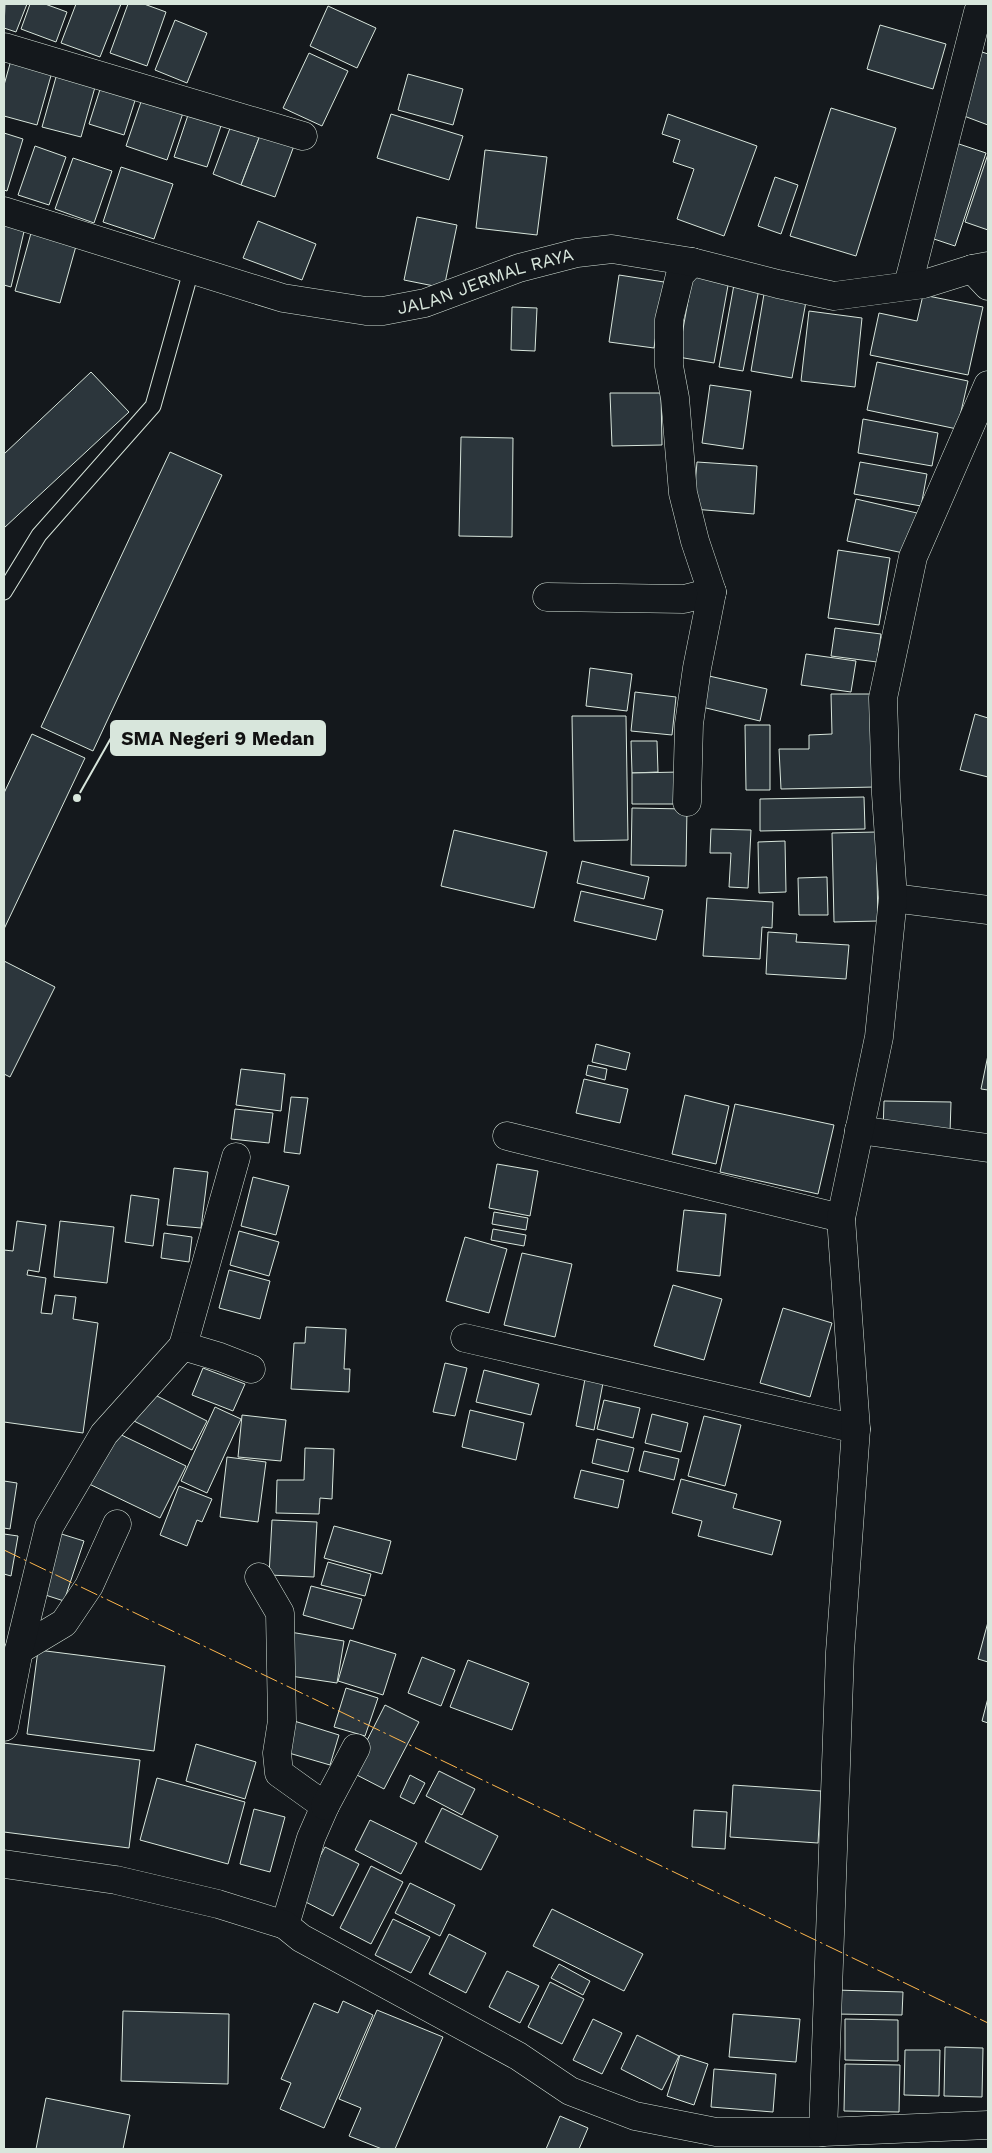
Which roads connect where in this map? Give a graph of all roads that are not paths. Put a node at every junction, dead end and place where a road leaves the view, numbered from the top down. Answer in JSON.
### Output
{"nodes":[{"id":1,"x":978,"y":12,"type":"dead end"},
{"id":2,"x":4,"y":47,"type":"edge"},
{"id":3,"x":303,"y":136,"type":"dead end"},
{"id":4,"x":4,"y":211,"type":"edge"},
{"id":5,"x":692,"y":262,"type":"junction"},
{"id":6,"x":191,"y":271,"type":"junction"},
{"id":7,"x":983,"y":274,"type":"edge"},
{"id":8,"x":908,"y":285,"type":"junction"},
{"id":9,"x":988,"y":385,"type":"edge"},
{"id":10,"x":4,"y":592,"type":"edge"},
{"id":11,"x":712,"y":592,"type":"junction"},
{"id":12,"x":547,"y":597,"type":"dead end"},
{"id":13,"x":687,"y":802,"type":"dead end"},
{"id":14,"x":893,"y":898,"type":"junction"},
{"id":15,"x":988,"y":910,"type":"edge"},
{"id":16,"x":860,"y":1130,"type":"junction"},
{"id":17,"x":507,"y":1136,"type":"dead end"},
{"id":18,"x":988,"y":1148,"type":"edge"},
{"id":19,"x":236,"y":1157,"type":"dead end"},
{"id":20,"x":841,"y":1218,"type":"junction"},
{"id":21,"x":465,"y":1338,"type":"dead end"},
{"id":22,"x":183,"y":1346,"type":"junction"},
{"id":23,"x":251,"y":1369,"type":"dead end"},
{"id":24,"x":856,"y":1429,"type":"junction"},
{"id":25,"x":117,"y":1524,"type":"dead end"},
{"id":26,"x":259,"y":1577,"type":"dead end"},
{"id":27,"x":19,"y":1650,"type":"junction"},
{"id":28,"x":4,"y":1727,"type":"edge"},
{"id":29,"x":356,"y":1748,"type":"dead end"},
{"id":30,"x":325,"y":1806,"type":"junction"},
{"id":31,"x":4,"y":1864,"type":"edge"},
{"id":32,"x":285,"y":1925,"type":"junction"},
{"id":33,"x":988,"y":2125,"type":"edge"},
{"id":34,"x":823,"y":2132,"type":"junction"},
{"id":35,"x":714,"y":2141,"type":"edge"}],
"edges":[{"from":1,"to":8,"type":"street"},
{"from":2,"to":3,"type":"street"},
{"from":4,"to":6,"type":"street","name":"JALAN JERMAL RAYA"},
{"from":5,"to":6,"type":"street","name":"JALAN JERMAL RAYA"},
{"from":5,"to":8,"type":"street","name":"JALAN JERMAL RAYA"},
{"from":5,"to":11,"type":"street"},
{"from":6,"to":10,"type":"lane"},
{"from":7,"to":8,"type":"street","name":"JALAN JERMAL RAYA"},
{"from":9,"to":14,"type":"street"},
{"from":11,"to":12,"type":"street"},
{"from":11,"to":13,"type":"street"},
{"from":14,"to":15,"type":"street"},
{"from":14,"to":16,"type":"street"},
{"from":16,"to":18,"type":"street"},
{"from":16,"to":20,"type":"street"},
{"from":17,"to":20,"type":"street"},
{"from":19,"to":22,"type":"street"},
{"from":20,"to":24,"type":"street"},
{"from":21,"to":24,"type":"street"},
{"from":22,"to":23,"type":"street"},
{"from":22,"to":27,"type":"street"},
{"from":24,"to":34,"type":"street"},
{"from":25,"to":27,"type":"street"},
{"from":26,"to":30,"type":"street"},
{"from":27,"to":28,"type":"street"},
{"from":29,"to":30,"type":"street"},
{"from":30,"to":32,"type":"street"},
{"from":31,"to":32,"type":"street"},
{"from":32,"to":35,"type":"street"},
{"from":33,"to":34,"type":"street"},
{"from":34,"to":35,"type":"street"}]}
